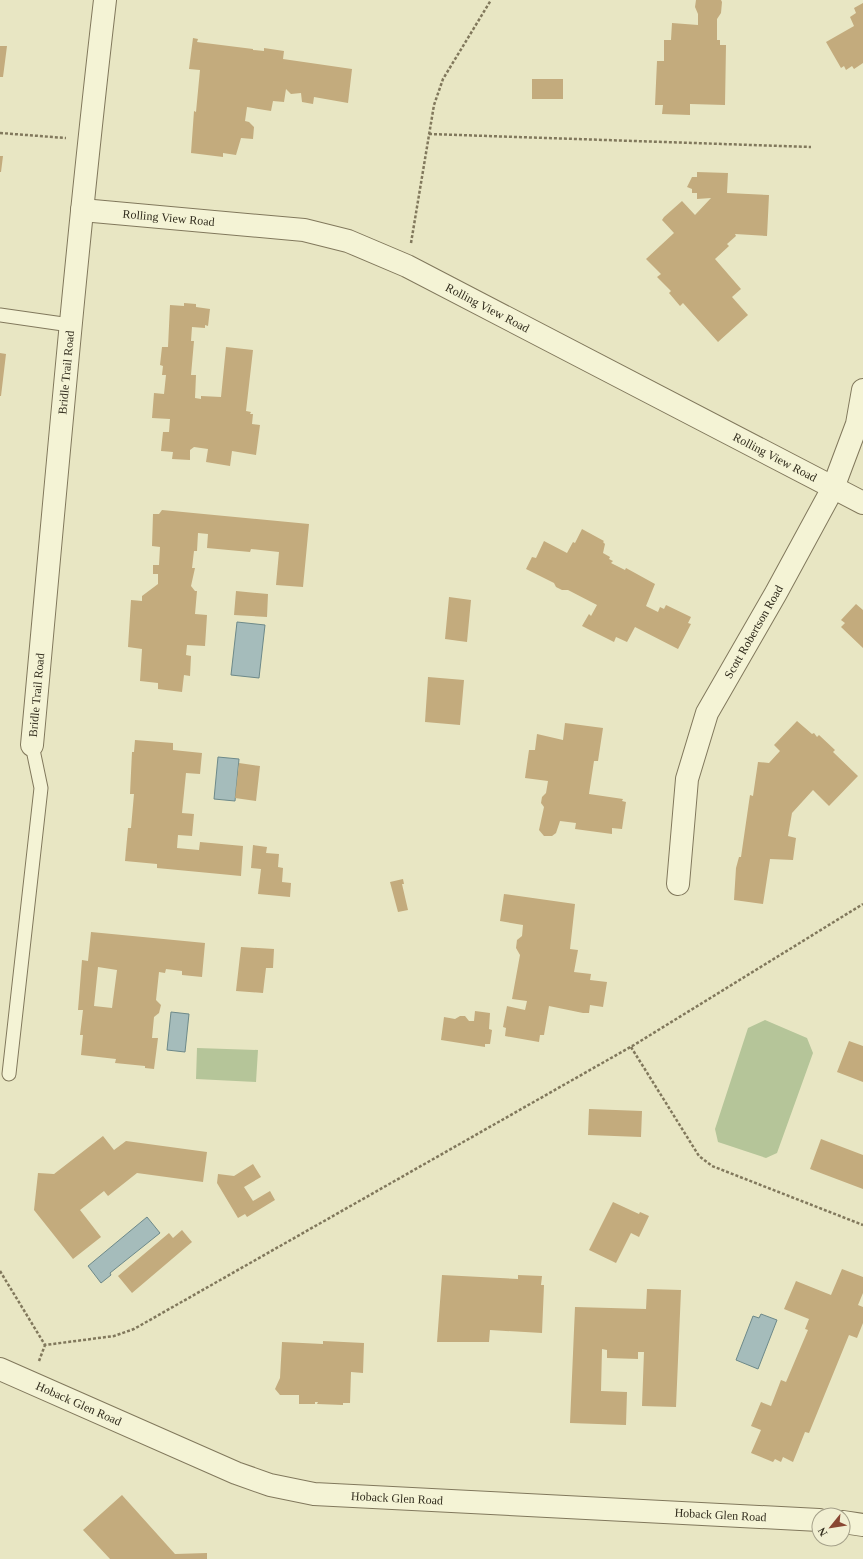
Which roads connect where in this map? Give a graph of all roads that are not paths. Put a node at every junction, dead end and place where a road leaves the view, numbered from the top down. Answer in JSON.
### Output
{"nodes":[{"id":1,"x":105,"y":0,"type":"edge"},
{"id":2,"x":82,"y":210,"type":"junction"},
{"id":3,"x":0,"y":315,"type":"edge"},
{"id":4,"x":70,"y":325,"type":"junction"},
{"id":5,"x":863,"y":390,"type":"edge"},
{"id":6,"x":833,"y":488,"type":"junction"},
{"id":7,"x":863,"y":503,"type":"edge"},
{"id":8,"x":32,"y":745,"type":"joint"},
{"id":9,"x":678,"y":884,"type":"dead end"},
{"id":10,"x":9,"y":1074,"type":"dead end"},
{"id":11,"x":0,"y":1369,"type":"edge"},
{"id":12,"x":811,"y":1520,"type":"edge"},
{"id":13,"x":851,"y":1523,"type":"edge"},
{"id":14,"x":863,"y":1525,"type":"edge"}],
"edges":[{"from":1,"to":2,"type":"street","name":"Bridle Trail Road"},
{"from":2,"to":4,"type":"street","name":"Bridle Trail Road"},
{"from":2,"to":6,"type":"street","name":"Rolling View Road"},
{"from":3,"to":4,"type":"lane"},
{"from":4,"to":8,"type":"street","name":"Bridle Trail Road"},
{"from":5,"to":6,"type":"street","name":"Scott Robertson Road"},
{"from":6,"to":7,"type":"street","name":"Rolling View Road"},
{"from":6,"to":9,"type":"street","name":"Scott Robertson Road"},
{"from":8,"to":10,"type":"lane"},
{"from":11,"to":12,"type":"street","name":"Hoback Glen Road"},
{"from":13,"to":14,"type":"street"}]}
